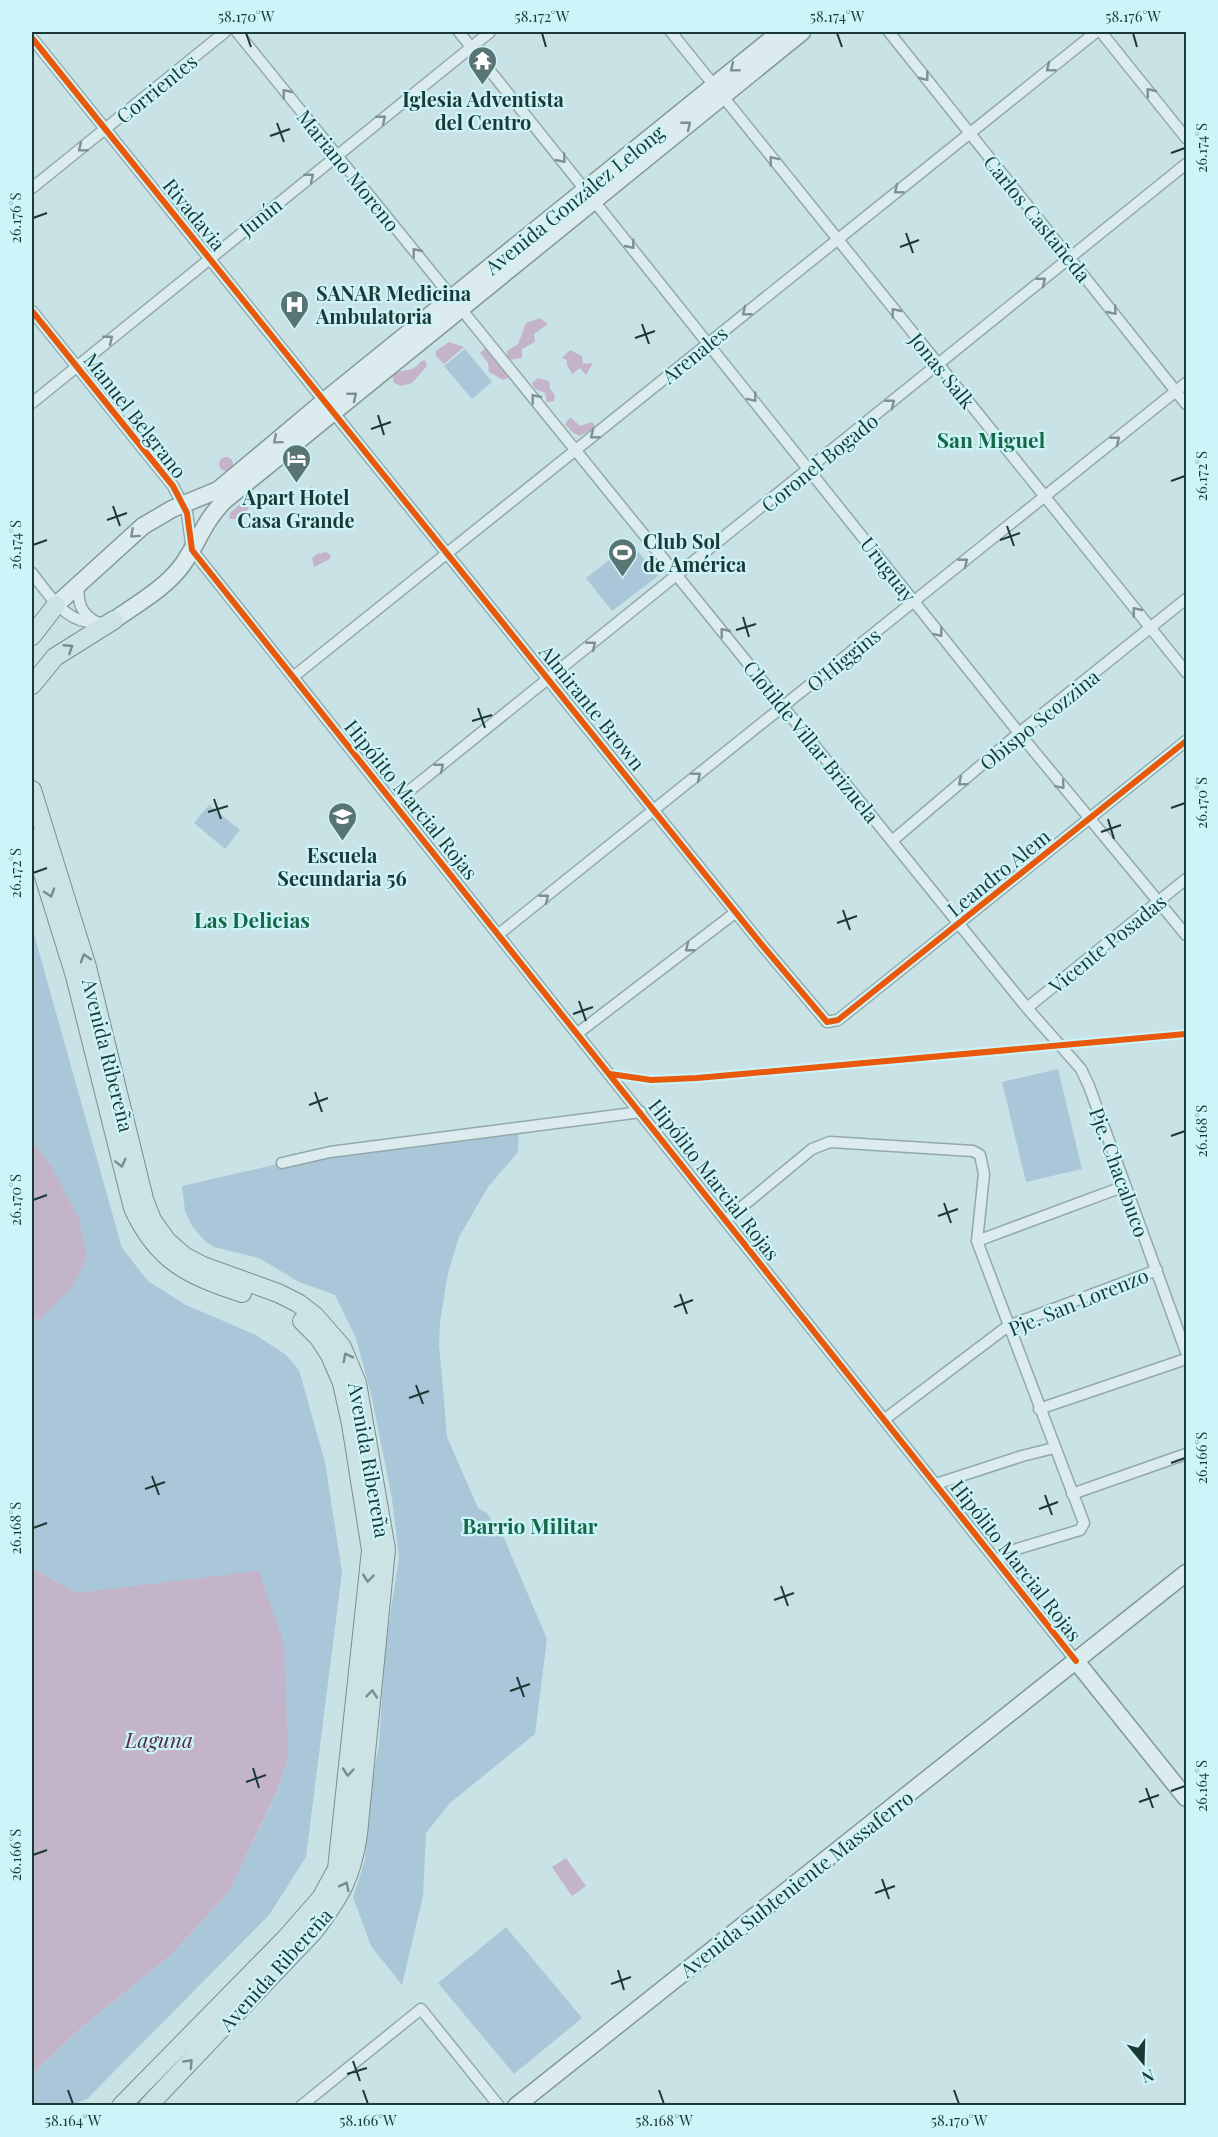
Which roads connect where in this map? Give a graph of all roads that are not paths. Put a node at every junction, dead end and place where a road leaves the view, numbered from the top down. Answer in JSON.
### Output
{"nodes":[{"id":1,"x":225,"y":32,"type":"edge"},
{"id":2,"x":237,"y":32,"type":"edge"},
{"id":3,"x":459,"y":32,"type":"edge"},
{"id":4,"x":490,"y":32,"type":"edge"},
{"id":5,"x":671,"y":32,"type":"edge"},
{"id":6,"x":780,"y":32,"type":"edge"},
{"id":7,"x":802,"y":32,"type":"edge"},
{"id":8,"x":889,"y":32,"type":"edge"},
{"id":9,"x":1096,"y":32,"type":"edge"},
{"id":10,"x":1101,"y":32,"type":"edge"},
{"id":11,"x":32,"y":38,"type":"edge"},
{"id":12,"x":471,"y":46,"type":"junction"},
{"id":13,"x":718,"y":90,"type":"junction"},
{"id":14,"x":105,"y":130,"type":"junction"},
{"id":15,"x":970,"y":133,"type":"junction"},
{"id":16,"x":1186,"y":138,"type":"edge"},
{"id":17,"x":336,"y":155,"type":"junction"},
{"id":18,"x":1186,"y":164,"type":"edge"},
{"id":19,"x":32,"y":188,"type":"edge"},
{"id":20,"x":591,"y":194,"type":"junction"},
{"id":21,"x":836,"y":240,"type":"junction"},
{"id":22,"x":209,"y":257,"type":"junction"},
{"id":23,"x":1070,"y":258,"type":"junction"},
{"id":24,"x":457,"y":302,"type":"junction"},
{"id":25,"x":32,"y":311,"type":"edge"},
{"id":26,"x":709,"y":343,"type":"junction"},
{"id":27,"x":939,"y":364,"type":"junction"},
{"id":28,"x":76,"y":366,"type":"junction"},
{"id":29,"x":1186,"y":383,"type":"edge"},
{"id":30,"x":1176,"y":391,"type":"junction"},
{"id":31,"x":32,"y":403,"type":"edge"},
{"id":32,"x":1186,"y":404,"type":"edge"},
{"id":33,"x":328,"y":406,"type":"junction"},
{"id":34,"x":576,"y":449,"type":"junction"},
{"id":35,"x":809,"y":469,"type":"junction"},
{"id":36,"x":229,"y":489,"type":"junction"},
{"id":37,"x":1045,"y":497,"type":"junction"},
{"id":38,"x":183,"y":505,"type":"junction"},
{"id":39,"x":192,"y":550,"type":"junction"},
{"id":40,"x":447,"y":553,"type":"junction"},
{"id":41,"x":32,"y":573,"type":"edge"},
{"id":42,"x":678,"y":575,"type":"junction"},
{"id":43,"x":79,"y":584,"type":"junction"},
{"id":44,"x":1186,"y":599,"type":"edge"},
{"id":45,"x":914,"y":602,"type":"junction"},
{"id":46,"x":57,"y":605,"type":"junction"},
{"id":47,"x":106,"y":622,"type":"junction"},
{"id":48,"x":1150,"y":628,"type":"junction"},
{"id":49,"x":32,"y":636,"type":"edge"},
{"id":50,"x":1186,"y":672,"type":"edge"},
{"id":51,"x":293,"y":677,"type":"junction"},
{"id":52,"x":549,"y":679,"type":"junction"},
{"id":53,"x":32,"y":685,"type":"edge"},
{"id":54,"x":784,"y":706,"type":"junction"},
{"id":55,"x":1019,"y":734,"type":"junction"},
{"id":56,"x":1186,"y":741,"type":"edge"},
{"id":57,"x":32,"y":790,"type":"edge"},
{"id":58,"x":394,"y":803,"type":"junction"},
{"id":59,"x":655,"y":810,"type":"junction"},
{"id":60,"x":1090,"y":819,"type":"junction"},
{"id":61,"x":32,"y":838,"type":"edge"},
{"id":62,"x":892,"y":840,"type":"junction"},
{"id":63,"x":1186,"y":879,"type":"edge"},
{"id":64,"x":1158,"y":902,"type":"junction"},
{"id":65,"x":736,"y":912,"type":"junction"},
{"id":66,"x":959,"y":924,"type":"junction"},
{"id":67,"x":499,"y":934,"type":"junction"},
{"id":68,"x":1186,"y":935,"type":"edge"},
{"id":69,"x":1027,"y":1008,"type":"junction"},
{"id":70,"x":827,"y":1022,"type":"joint"},
{"id":71,"x":578,"y":1033,"type":"junction"},
{"id":72,"x":641,"y":1112,"type":"junction"},
{"id":73,"x":282,"y":1163,"type":"dead end"},
{"id":74,"x":1125,"y":1186,"type":"junction"},
{"id":75,"x":726,"y":1220,"type":"junction"},
{"id":76,"x":977,"y":1241,"type":"junction"},
{"id":77,"x":1157,"y":1270,"type":"junction"},
{"id":78,"x":1008,"y":1326,"type":"junction"},
{"id":79,"x":1186,"y":1352,"type":"edge"},
{"id":80,"x":1186,"y":1359,"type":"edge"},
{"id":81,"x":1039,"y":1409,"type":"junction"},
{"id":82,"x":885,"y":1419,"type":"junction"},
{"id":83,"x":1054,"y":1448,"type":"junction"},
{"id":84,"x":1186,"y":1454,"type":"edge"},
{"id":85,"x":936,"y":1484,"type":"junction"},
{"id":86,"x":1072,"y":1494,"type":"junction"},
{"id":87,"x":997,"y":1560,"type":"junction"},
{"id":88,"x":1186,"y":1573,"type":"edge"},
{"id":89,"x":1076,"y":1660,"type":"junction"},
{"id":90,"x":1186,"y":1798,"type":"edge"},
{"id":91,"x":121,"y":2106,"type":"edge"},
{"id":92,"x":148,"y":2106,"type":"edge"},
{"id":93,"x":301,"y":2106,"type":"edge"},
{"id":94,"x":499,"y":2106,"type":"edge"},
{"id":95,"x":516,"y":2106,"type":"edge"}],
"edges":[{"from":1,"to":14,"type":"street","name":"Corrientes"},
{"from":17,"to":2,"type":"street","name":"Mariano Moreno","one_way":true},
{"from":3,"to":12,"type":"street","name":"Uruguay"},
{"from":4,"to":12,"type":"street","name":"Junín"},
{"from":5,"to":13,"type":"street","name":"Jonas Salk"},
{"from":6,"to":13,"type":"main road","name":"Avenida González Lelong","one_way":true},
{"from":7,"to":13,"type":"main road","name":"Avenida González Lelong"},
{"from":8,"to":15,"type":"street","name":"Carlos Castañeda","one_way":true},
{"from":9,"to":15,"type":"street","name":"Arenales","one_way":true},
{"from":16,"to":10,"type":"street","one_way":true},
{"from":11,"to":14,"type":"street","name":"Rivadavia"},
{"from":17,"to":12,"type":"street","name":"Junín","one_way":true},
{"from":12,"to":20,"type":"street","name":"Uruguay","one_way":true},
{"from":13,"to":20,"type":"main road","name":"Avenida González Lelong"},
{"from":21,"to":13,"type":"street","name":"Jonas Salk","one_way":true},
{"from":14,"to":19,"type":"street","name":"Corrientes","one_way":true},
{"from":14,"to":22,"type":"street","name":"Rivadavia"},
{"from":15,"to":21,"type":"street","name":"Arenales","one_way":true},
{"from":15,"to":23,"type":"street","name":"Carlos Castañeda"},
{"from":22,"to":17,"type":"street","name":"Junín","one_way":true},
{"from":24,"to":17,"type":"street","name":"Mariano Moreno","one_way":true},
{"from":18,"to":23,"type":"street","name":"Coronel Bogado"},
{"from":20,"to":24,"type":"main road","name":"Avenida González Lelong"},
{"from":20,"to":26,"type":"street","name":"Uruguay","one_way":true},
{"from":21,"to":26,"type":"street","name":"Arenales","one_way":true},
{"from":27,"to":21,"type":"street","name":"Jonas Salk","one_way":true},
{"from":28,"to":22,"type":"street","name":"Junín","one_way":true},
{"from":22,"to":33,"type":"street","name":"Rivadavia"},
{"from":27,"to":23,"type":"street","name":"Coronel Bogado","one_way":true},
{"from":23,"to":30,"type":"street","name":"Carlos Castañeda","one_way":true},
{"from":24,"to":33,"type":"main road","name":"Avenida González Lelong"},
{"from":34,"to":24,"type":"street","name":"Clotilde Villar Brizuela","one_way":true},
{"from":25,"to":28,"type":"street","name":"Manuel Belgrano"},
{"from":26,"to":34,"type":"street","name":"Arenales","one_way":true},
{"from":26,"to":35,"type":"street","name":"Uruguay","one_way":true},
{"from":35,"to":27,"type":"street","name":"Coronel Bogado","one_way":true},
{"from":27,"to":37,"type":"street","name":"Jonas Salk"},
{"from":28,"to":31,"type":"street","name":"Junín"},
{"from":28,"to":38,"type":"street","name":"Manuel Belgrano"},
{"from":29,"to":30,"type":"street","name":"O'Higgins"},
{"from":30,"to":32,"type":"street","name":"Carlos Castañeda"},
{"from":37,"to":30,"type":"street","name":"O'Higgins","one_way":true},
{"from":33,"to":36,"type":"main road","name":"Avenida González Lelong"},
{"from":33,"to":40,"type":"street","name":"Almirante Brown"},
{"from":34,"to":40,"type":"street","name":"Arenales"},
{"from":34,"to":42,"type":"street","name":"Clotilde Villar Brizuela"},
{"from":35,"to":42,"type":"street","name":"Coronel Bogado"},
{"from":35,"to":45,"type":"street","name":"Uruguay"},
{"from":36,"to":38,"type":"main road","name":"Avenida González Lelong"},
{"from":36,"to":39,"type":"main road","name":"Avenida González Lelong"},
{"from":45,"to":37,"type":"street","name":"O'Higgins","one_way":true},
{"from":48,"to":37,"type":"street","name":"Jonas Salk","one_way":true},
{"from":38,"to":39,"type":"street","name":"Manuel Belgrano"},
{"from":38,"to":43,"type":"main road","name":"Avenida González Lelong","one_way":true},
{"from":39,"to":47,"type":"main road","name":"Avenida González Lelong"},
{"from":39,"to":51,"type":"street","name":"Hipólito Marcial Rojas"},
{"from":40,"to":51,"type":"street","name":"Arenales"},
{"from":40,"to":52,"type":"street","name":"Almirante Brown"},
{"from":41,"to":46,"type":"street"},
{"from":52,"to":42,"type":"street","name":"Coronel Bogado","one_way":true},
{"from":54,"to":42,"type":"street","name":"Clotilde Villar Brizuela","one_way":true},
{"from":43,"to":46,"type":"main road","name":"Avenida González Lelong"},
{"from":43,"to":47,"type":"street"},
{"from":44,"to":48,"type":"street","name":"Obispo Scozzina"},
{"from":45,"to":54,"type":"street","name":"O'Higgins"},
{"from":45,"to":55,"type":"street","name":"Uruguay","one_way":true},
{"from":46,"to":47,"type":"street"},
{"from":46,"to":49,"type":"main road"},
{"from":53,"to":47,"type":"main road","one_way":true},
{"from":48,"to":50,"type":"street","name":"Jonas Salk"},
{"from":48,"to":55,"type":"street","name":"Obispo Scozzina"},
{"from":51,"to":58,"type":"street","name":"Hipólito Marcial Rojas"},
{"from":58,"to":52,"type":"street","name":"Coronel Bogado","one_way":true},
{"from":52,"to":59,"type":"street","name":"Almirante Brown"},
{"from":59,"to":54,"type":"street","name":"O'Higgins","one_way":true},
{"from":54,"to":62,"type":"street","name":"Clotilde Villar Brizuela"},
{"from":55,"to":60,"type":"street","name":"Uruguay","one_way":true},
{"from":55,"to":62,"type":"street","name":"Obispo Scozzina","one_way":true},
{"from":56,"to":60,"type":"street","name":"Leandro Alem"},
{"from":92,"to":57,"type":"main road","name":"Avenida Ribereña","one_way":true},
{"from":58,"to":67,"type":"street","name":"Hipólito Marcial Rojas"},
{"from":59,"to":65,"type":"street","name":"Almirante Brown"},
{"from":67,"to":59,"type":"street","name":"O'Higgins","one_way":true},
{"from":60,"to":64,"type":"street","name":"Uruguay"},
{"from":60,"to":66,"type":"street","name":"Leandro Alem"},
{"from":61,"to":91,"type":"main road","name":"Avenida Ribereña","one_way":true},
{"from":62,"to":66,"type":"street","name":"Clotilde Villar Brizuela"},
{"from":63,"to":64,"type":"street","name":"Vicente Posadas"},
{"from":64,"to":68,"type":"street","name":"Uruguay"},
{"from":64,"to":69,"type":"street","name":"Vicente Posadas"},
{"from":65,"to":70,"type":"street","name":"Almirante Brown"},
{"from":65,"to":71,"type":"street","one_way":true},
{"from":66,"to":69,"type":"street","name":"Clotilde Villar Brizuela"},
{"from":66,"to":70,"type":"street","name":"Leandro Alem"},
{"from":67,"to":71,"type":"street","name":"Hipólito Marcial Rojas"},
{"from":69,"to":74,"type":"street","name":"Pje. Chacabuco"},
{"from":71,"to":72,"type":"street","name":"Hipólito Marcial Rojas"},
{"from":72,"to":73,"type":"street"},
{"from":72,"to":75,"type":"street","name":"Hipólito Marcial Rojas"},
{"from":74,"to":76,"type":"street"},
{"from":74,"to":77,"type":"street","name":"Pje. Chacabuco"},
{"from":75,"to":76,"type":"street"},
{"from":75,"to":82,"type":"street","name":"Hipólito Marcial Rojas"},
{"from":76,"to":78,"type":"street"},
{"from":77,"to":78,"type":"street","name":"Pje. San Lorenzo"},
{"from":77,"to":79,"type":"street","name":"Pje. Chacabuco"},
{"from":78,"to":81,"type":"street"},
{"from":78,"to":82,"type":"street","name":"Pje. San Lorenzo"},
{"from":80,"to":81,"type":"street"},
{"from":81,"to":83,"type":"street"},
{"from":82,"to":85,"type":"street","name":"Hipólito Marcial Rojas"},
{"from":83,"to":85,"type":"street"},
{"from":83,"to":86,"type":"street"},
{"from":84,"to":86,"type":"street"},
{"from":85,"to":87,"type":"street","name":"Hipólito Marcial Rojas"},
{"from":86,"to":87,"type":"street"},
{"from":87,"to":89,"type":"street","name":"Hipólito Marcial Rojas"},
{"from":88,"to":89,"type":"main road","name":"Avenida Subteniente Massaferro"},
{"from":89,"to":90,"type":"main road","name":"Hipólito Marcial Rojas"},
{"from":89,"to":95,"type":"main road","name":"Avenida Subteniente Massaferro"},
{"from":93,"to":94,"type":"street"}]}
